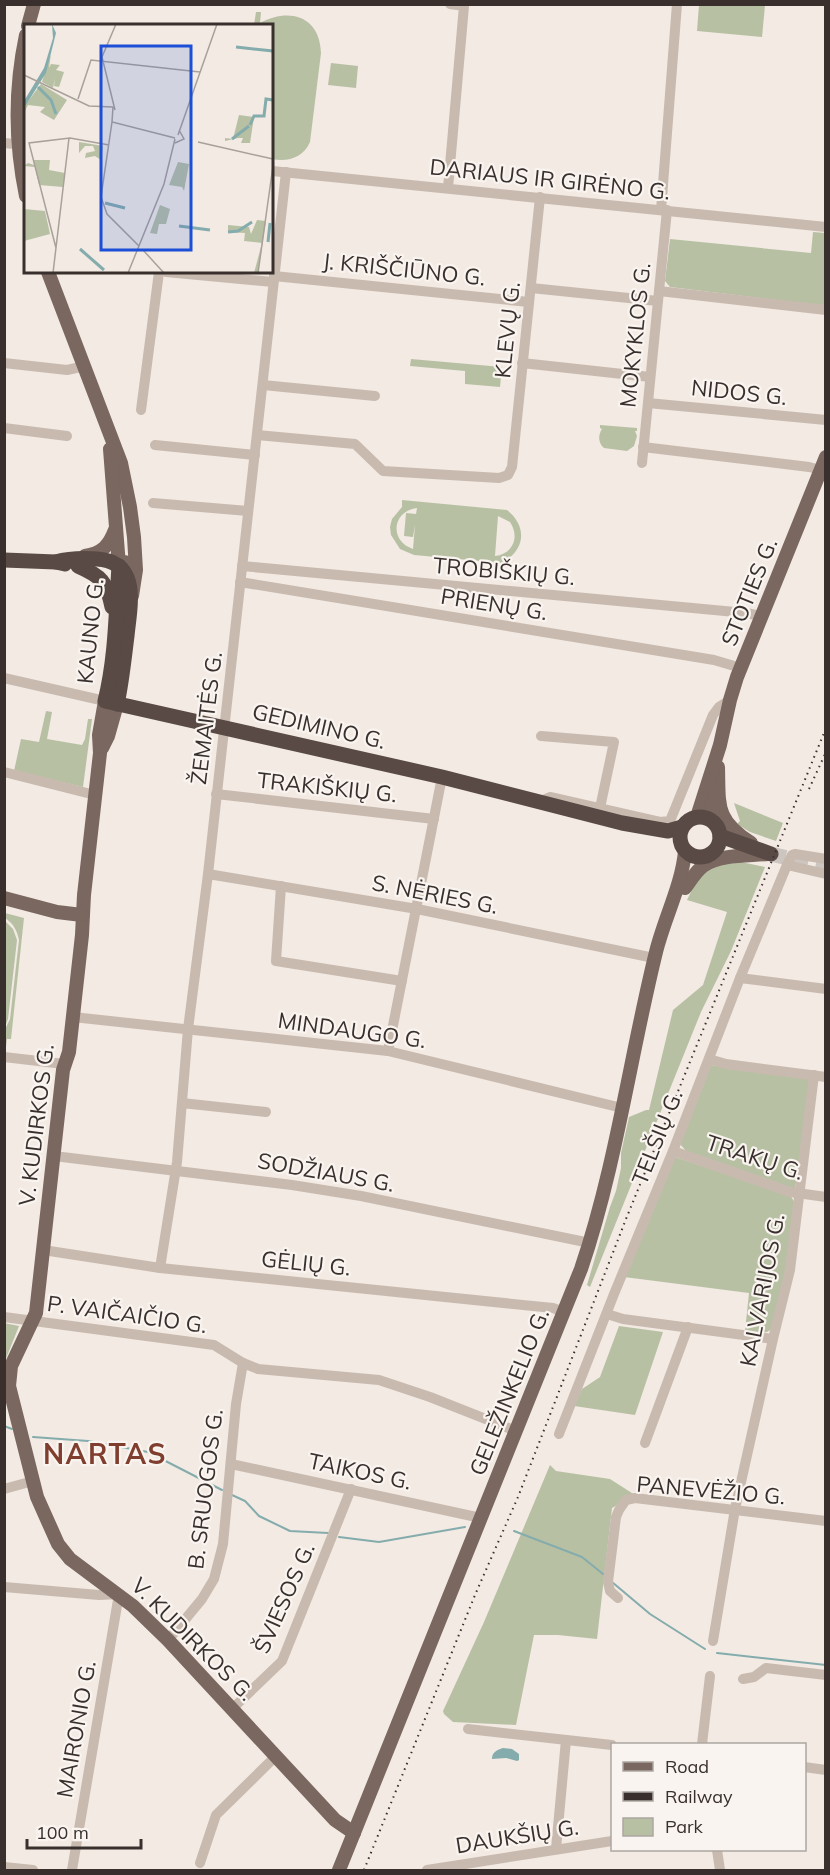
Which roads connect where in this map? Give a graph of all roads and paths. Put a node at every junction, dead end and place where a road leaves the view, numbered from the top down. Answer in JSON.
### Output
{"nodes":[{"id":1,"x":34,"y":4,"type":"edge"},
{"id":2,"x":450,"y":4,"type":"edge"},
{"id":3,"x":677,"y":4,"type":"edge"},
{"id":4,"x":29,"y":24,"type":"edge"},
{"id":5,"x":24,"y":52,"type":"edge"},
{"id":6,"x":4,"y":142,"type":"edge"},
{"id":7,"x":22,"y":144,"type":"edge"},
{"id":8,"x":24,"y":170,"type":"edge"},
{"id":9,"x":273,"y":171,"type":"edge"},
{"id":10,"x":286,"y":172,"type":"junction"},
{"id":11,"x":448,"y":188,"type":"junction"},
{"id":12,"x":540,"y":197,"type":"junction"},
{"id":13,"x":664,"y":210,"type":"junction"},
{"id":14,"x":825,"y":226,"type":"edge"},
{"id":15,"x":48,"y":273,"type":"edge"},
{"id":16,"x":159,"y":273,"type":"edge"},
{"id":17,"x":181,"y":273,"type":"edge"},
{"id":18,"x":273,"y":279,"type":"junction"},
{"id":19,"x":531,"y":288,"type":"junction"},
{"id":20,"x":658,"y":296,"type":"junction"},
{"id":21,"x":530,"y":302,"type":"junction"},
{"id":22,"x":825,"y":310,"type":"edge"},
{"id":23,"x":4,"y":363,"type":"edge"},
{"id":24,"x":522,"y":363,"type":"junction"},
{"id":25,"x":85,"y":366,"type":"junction"},
{"id":26,"x":650,"y":377,"type":"junction"},
{"id":27,"x":262,"y":385,"type":"junction"},
{"id":28,"x":375,"y":396,"type":"dead end"},
{"id":29,"x":648,"y":403,"type":"junction"},
{"id":30,"x":141,"y":410,"type":"dead end"},
{"id":31,"x":825,"y":420,"type":"edge"},
{"id":32,"x":4,"y":428,"type":"edge"},
{"id":33,"x":109,"y":435,"type":"junction"},
{"id":34,"x":257,"y":435,"type":"junction"},
{"id":35,"x":68,"y":436,"type":"dead end"},
{"id":36,"x":155,"y":445,"type":"dead end"},
{"id":37,"x":644,"y":447,"type":"junction"},
{"id":38,"x":255,"y":455,"type":"junction"},
{"id":39,"x":642,"y":463,"type":"dead end"},
{"id":40,"x":823,"y":464,"type":"edge"},
{"id":41,"x":153,"y":503,"type":"dead end"},
{"id":42,"x":248,"y":511,"type":"junction"},
{"id":43,"x":116,"y":528,"type":"junction"},
{"id":44,"x":134,"y":548,"type":"junction"},
{"id":45,"x":4,"y":560,"type":"edge"},
{"id":46,"x":78,"y":562,"type":"junction"},
{"id":47,"x":119,"y":566,"type":"junction"},
{"id":48,"x":242,"y":566,"type":"junction"},
{"id":49,"x":240,"y":582,"type":"junction"},
{"id":50,"x":131,"y":598,"type":"junction"},
{"id":51,"x":761,"y":616,"type":"junction"},
{"id":52,"x":115,"y":631,"type":"junction"},
{"id":53,"x":741,"y":668,"type":"junction"},
{"id":54,"x":4,"y":678,"type":"edge"},
{"id":55,"x":730,"y":700,"type":"junction"},
{"id":56,"x":111,"y":703,"type":"junction"},
{"id":57,"x":224,"y":727,"type":"junction"},
{"id":58,"x":541,"y":736,"type":"dead end"},
{"id":59,"x":720,"y":745,"type":"junction"},
{"id":60,"x":718,"y":767,"type":"junction"},
{"id":61,"x":4,"y":772,"type":"edge"},
{"id":62,"x":442,"y":777,"type":"junction"},
{"id":63,"x":216,"y":794,"type":"junction"},
{"id":64,"x":95,"y":795,"type":"junction"},
{"id":65,"x":540,"y":801,"type":"junction"},
{"id":66,"x":600,"y":808,"type":"junction"},
{"id":67,"x":434,"y":819,"type":"junction"},
{"id":68,"x":704,"y":819,"type":"junction"},
{"id":69,"x":622,"y":823,"type":"junction"},
{"id":70,"x":682,"y":827,"type":"junction"},
{"id":71,"x":718,"y":842,"type":"junction"},
{"id":72,"x":683,"y":849,"type":"junction"},
{"id":73,"x":765,"y":853,"type":"junction"},
{"id":74,"x":701,"y":858,"type":"junction"},
{"id":75,"x":825,"y":859,"type":"edge"},
{"id":76,"x":789,"y":860,"type":"junction"},
{"id":77,"x":825,"y":871,"type":"edge"},
{"id":78,"x":208,"y":874,"type":"junction"},
{"id":79,"x":281,"y":886,"type":"junction"},
{"id":80,"x":685,"y":888,"type":"junction"},
{"id":81,"x":4,"y":898,"type":"edge"},
{"id":82,"x":417,"y":909,"type":"junction"},
{"id":83,"x":61,"y":913,"type":"junction"},
{"id":84,"x":668,"y":914,"type":"junction"},
{"id":85,"x":82,"y":915,"type":"junction"},
{"id":86,"x":82,"y":931,"type":"junction"},
{"id":87,"x":654,"y":958,"type":"junction"},
{"id":88,"x":740,"y":978,"type":"junction"},
{"id":89,"x":402,"y":981,"type":"junction"},
{"id":90,"x":825,"y":989,"type":"edge"},
{"id":91,"x":73,"y":1017,"type":"junction"},
{"id":92,"x":188,"y":1029,"type":"junction"},
{"id":93,"x":388,"y":1051,"type":"junction"},
{"id":94,"x":4,"y":1057,"type":"edge"},
{"id":95,"x":709,"y":1059,"type":"junction"},
{"id":96,"x":64,"y":1064,"type":"junction"},
{"id":97,"x":820,"y":1076,"type":"edge"},
{"id":98,"x":182,"y":1104,"type":"junction"},
{"id":99,"x":622,"y":1108,"type":"junction"},
{"id":100,"x":266,"y":1112,"type":"dead end"},
{"id":101,"x":673,"y":1150,"type":"junction"},
{"id":102,"x":54,"y":1156,"type":"junction"},
{"id":103,"x":174,"y":1171,"type":"junction"},
{"id":104,"x":800,"y":1194,"type":"junction"},
{"id":105,"x":825,"y":1197,"type":"edge"},
{"id":106,"x":590,"y":1244,"type":"junction"},
{"id":107,"x":44,"y":1250,"type":"junction"},
{"id":108,"x":160,"y":1268,"type":"junction"},
{"id":109,"x":564,"y":1312,"type":"junction"},
{"id":110,"x":607,"y":1314,"type":"junction"},
{"id":111,"x":4,"y":1317,"type":"edge"},
{"id":112,"x":32,"y":1320,"type":"junction"},
{"id":113,"x":688,"y":1327,"type":"junction"},
{"id":114,"x":773,"y":1339,"type":"junction"},
{"id":115,"x":243,"y":1364,"type":"junction"},
{"id":116,"x":7,"y":1374,"type":"edge"},
{"id":117,"x":516,"y":1431,"type":"junction"},
{"id":118,"x":559,"y":1434,"type":"dead end"},
{"id":119,"x":645,"y":1443,"type":"dead end"},
{"id":120,"x":231,"y":1464,"type":"junction"},
{"id":121,"x":33,"y":1480,"type":"junction"},
{"id":122,"x":4,"y":1489,"type":"edge"},
{"id":123,"x":351,"y":1489,"type":"junction"},
{"id":124,"x":735,"y":1509,"type":"junction"},
{"id":125,"x":481,"y":1518,"type":"junction"},
{"id":126,"x":825,"y":1521,"type":"edge"},
{"id":127,"x":4,"y":1587,"type":"edge"},
{"id":128,"x":119,"y":1594,"type":"junction"},
{"id":129,"x":618,"y":1598,"type":"dead end"},
{"id":130,"x":168,"y":1640,"type":"junction"},
{"id":131,"x":714,"y":1641,"type":"dead end"},
{"id":132,"x":710,"y":1676,"type":"dead end"},
{"id":133,"x":825,"y":1676,"type":"edge"},
{"id":134,"x":743,"y":1679,"type":"dead end"},
{"id":135,"x":232,"y":1709,"type":"junction"},
{"id":136,"x":468,"y":1729,"type":"dead end"},
{"id":137,"x":566,"y":1740,"type":"junction"},
{"id":138,"x":702,"y":1743,"type":"edge"},
{"id":139,"x":611,"y":1745,"type":"edge"},
{"id":140,"x":276,"y":1756,"type":"junction"},
{"id":141,"x":806,"y":1767,"type":"edge"},
{"id":142,"x":825,"y":1770,"type":"edge"},
{"id":143,"x":354,"y":1833,"type":"junction"},
{"id":144,"x":611,"y":1841,"type":"edge"},
{"id":145,"x":556,"y":1849,"type":"junction"},
{"id":146,"x":717,"y":1851,"type":"edge"},
{"id":147,"x":200,"y":1863,"type":"dead end"},
{"id":148,"x":4,"y":1867,"type":"edge"},
{"id":149,"x":33,"y":1870,"type":"edge"},
{"id":150,"x":72,"y":1870,"type":"edge"},
{"id":151,"x":339,"y":1870,"type":"edge"},
{"id":152,"x":427,"y":1870,"type":"edge"},
{"id":153,"x":720,"y":1870,"type":"edge"}],
"edges":[{"from":1,"to":4,"type":"main road"},
{"from":2,"to":11,"type":"street"},
{"from":3,"to":13,"type":"street","name":"MOKYKLOS G."},
{"from":5,"to":7,"type":"main road"},
{"from":6,"to":7,"type":"street"},
{"from":7,"to":8,"type":"main road"},
{"from":9,"to":10,"type":"street","name":"DARIAUS IR GIRĖNO G."},
{"from":10,"to":11,"type":"street","name":"DARIAUS IR GIRĖNO G."},
{"from":10,"to":18,"type":"street","name":"ŽEMAITĖS G."},
{"from":11,"to":12,"type":"street","name":"DARIAUS IR GIRĖNO G."},
{"from":12,"to":13,"type":"street","name":"DARIAUS IR GIRĖNO G."},
{"from":12,"to":19,"type":"street","name":"KLEVŲ G."},
{"from":13,"to":14,"type":"street","name":"DARIAUS IR GIRĖNO G."},
{"from":13,"to":20,"type":"street","name":"MOKYKLOS G."},
{"from":15,"to":25,"type":"main road","name":"V. KUDIRKOS G."},
{"from":16,"to":30,"type":"street"},
{"from":17,"to":18,"type":"street","name":"J. KRIŠČIŪNO G."},
{"from":18,"to":21,"type":"street","name":"J. KRIŠČIŪNO G."},
{"from":18,"to":27,"type":"street","name":"ŽEMAITĖS G."},
{"from":19,"to":20,"type":"street"},
{"from":19,"to":21,"type":"street","name":"KLEVŲ G."},
{"from":20,"to":22,"type":"street"},
{"from":20,"to":26,"type":"street","name":"MOKYKLOS G."},
{"from":21,"to":24,"type":"street","name":"KLEVŲ G."},
{"from":23,"to":25,"type":"street"},
{"from":24,"to":26,"type":"street"},
{"from":24,"to":34,"type":"street","name":"KLEVŲ G."},
{"from":25,"to":33,"type":"main road","name":"V. KUDIRKOS G."},
{"from":26,"to":29,"type":"street","name":"MOKYKLOS G."},
{"from":27,"to":28,"type":"street"},
{"from":27,"to":34,"type":"street","name":"ŽEMAITĖS G."},
{"from":29,"to":31,"type":"street","name":"NIDOS G."},
{"from":29,"to":37,"type":"street","name":"MOKYKLOS G."},
{"from":32,"to":35,"type":"street"},
{"from":33,"to":43,"type":"main road","name":"V. KUDIRKOS G."},
{"from":33,"to":44,"type":"main road","name":"V. KUDIRKOS G."},
{"from":34,"to":38,"type":"street","name":"ŽEMAITĖS G."},
{"from":36,"to":38,"type":"street"},
{"from":37,"to":39,"type":"street","name":"MOKYKLOS G."},
{"from":37,"to":40,"type":"street"},
{"from":38,"to":42,"type":"street","name":"ŽEMAITĖS G."},
{"from":40,"to":51,"type":"main road","name":"STOTIES G."},
{"from":41,"to":42,"type":"street"},
{"from":42,"to":48,"type":"street","name":"ŽEMAITĖS G."},
{"from":43,"to":46,"type":"main road"},
{"from":43,"to":47,"type":"main road","name":"V. KUDIRKOS G."},
{"from":44,"to":47,"type":"main road"},
{"from":44,"to":50,"type":"main road","name":"V. KUDIRKOS G."},
{"from":45,"to":46,"type":"highway"},
{"from":46,"to":47,"type":"highway"},
{"from":46,"to":52,"type":"highway"},
{"from":47,"to":50,"type":"highway"},
{"from":47,"to":52,"type":"highway","name":"KAUNO G."},
{"from":48,"to":49,"type":"street","name":"ŽEMAITĖS G."},
{"from":48,"to":51,"type":"street","name":"TROBIŠKIŲ G."},
{"from":49,"to":53,"type":"street","name":"PRIENŲ G."},
{"from":49,"to":57,"type":"street","name":"ŽEMAITĖS G."},
{"from":50,"to":56,"type":"highway","name":"V. KUDIRKOS G."},
{"from":51,"to":53,"type":"main road","name":"STOTIES G."},
{"from":52,"to":56,"type":"highway","name":"KAUNO G."},
{"from":53,"to":55,"type":"main road","name":"STOTIES G."},
{"from":54,"to":56,"type":"street","name":"GEDIMINO G."},
{"from":55,"to":59,"type":"main road","name":"STOTIES G."},
{"from":55,"to":66,"type":"street"},
{"from":56,"to":57,"type":"highway","name":"GEDIMINO G."},
{"from":56,"to":64,"type":"main road","name":"V. KUDIRKOS G."},
{"from":57,"to":62,"type":"highway","name":"GEDIMINO G."},
{"from":57,"to":63,"type":"street","name":"ŽEMAITĖS G."},
{"from":58,"to":66,"type":"street"},
{"from":59,"to":60,"type":"main road","name":"STOTIES G."},
{"from":59,"to":68,"type":"main road","name":"STOTIES G."},
{"from":60,"to":68,"type":"main road","name":"STOTIES G."},
{"from":60,"to":73,"type":"main road"},
{"from":61,"to":64,"type":"street"},
{"from":62,"to":65,"type":"highway","name":"GEDIMINO G."},
{"from":62,"to":67,"type":"street"},
{"from":63,"to":67,"type":"street","name":"TRAKIŠKIŲ G."},
{"from":63,"to":78,"type":"street","name":"ŽEMAITĖS G."},
{"from":64,"to":85,"type":"main road","name":"V. KUDIRKOS G."},
{"from":65,"to":66,"type":"street"},
{"from":65,"to":69,"type":"highway","name":"GEDIMINO G."},
{"from":67,"to":82,"type":"street"},
{"from":68,"to":70,"type":"highway"},
{"from":68,"to":71,"type":"highway"},
{"from":69,"to":70,"type":"highway","name":"GEDIMINO G."},
{"from":69,"to":72,"type":"highway","name":"GEDIMINO G."},
{"from":70,"to":72,"type":"highway"},
{"from":71,"to":73,"type":"highway"},
{"from":71,"to":74,"type":"highway"},
{"from":72,"to":74,"type":"highway"},
{"from":72,"to":84,"type":"main road","name":"GELEŽINKELIO G."},
{"from":73,"to":80,"type":"main road"},
{"from":74,"to":80,"type":"main road","name":"GELEŽINKELIO G."},
{"from":75,"to":76,"type":"street"},
{"from":76,"to":77,"type":"street"},
{"from":76,"to":88,"type":"street","name":"TELŠIŲ G."},
{"from":78,"to":79,"type":"street","name":"S. NĖRIES G."},
{"from":78,"to":92,"type":"street","name":"ŽEMAITĖS G."},
{"from":79,"to":82,"type":"street","name":"S. NĖRIES G."},
{"from":79,"to":89,"type":"street"},
{"from":80,"to":84,"type":"main road","name":"GELEŽINKELIO G."},
{"from":81,"to":83,"type":"main road"},
{"from":82,"to":87,"type":"street","name":"S. NĖRIES G."},
{"from":82,"to":89,"type":"street"},
{"from":83,"to":85,"type":"main road"},
{"from":83,"to":86,"type":"main road"},
{"from":84,"to":87,"type":"main road","name":"GELEŽINKELIO G."},
{"from":85,"to":86,"type":"main road","name":"V. KUDIRKOS G."},
{"from":86,"to":91,"type":"main road","name":"V. KUDIRKOS G."},
{"from":87,"to":99,"type":"main road","name":"GELEŽINKELIO G."},
{"from":88,"to":90,"type":"street"},
{"from":88,"to":95,"type":"street","name":"TELŠIŲ G."},
{"from":89,"to":93,"type":"street"},
{"from":91,"to":92,"type":"street","name":"MINDAUGO G."},
{"from":91,"to":96,"type":"main road","name":"V. KUDIRKOS G."},
{"from":92,"to":93,"type":"street","name":"MINDAUGO G."},
{"from":92,"to":98,"type":"street","name":"ŽEMAITĖS G."},
{"from":93,"to":99,"type":"street","name":"MINDAUGO G."},
{"from":94,"to":96,"type":"street"},
{"from":95,"to":97,"type":"street"},
{"from":95,"to":101,"type":"street","name":"TELŠIŲ G."},
{"from":96,"to":102,"type":"main road","name":"V. KUDIRKOS G."},
{"from":97,"to":104,"type":"street","name":"KALVARIJOS G."},
{"from":98,"to":100,"type":"street"},
{"from":98,"to":103,"type":"street","name":"ŽEMAITĖS G."},
{"from":99,"to":106,"type":"main road","name":"GELEŽINKELIO G."},
{"from":101,"to":104,"type":"street","name":"TRAKŲ G."},
{"from":101,"to":110,"type":"street","name":"TELŠIŲ G."},
{"from":102,"to":103,"type":"street","name":"SODŽIAUS G."},
{"from":102,"to":107,"type":"main road","name":"V. KUDIRKOS G."},
{"from":103,"to":106,"type":"street","name":"SODŽIAUS G."},
{"from":103,"to":108,"type":"street","name":"ŽEMAITĖS G."},
{"from":104,"to":105,"type":"street","name":"TRAKŲ G."},
{"from":104,"to":114,"type":"street","name":"KALVARIJOS G."},
{"from":106,"to":109,"type":"main road","name":"GELEŽINKELIO G."},
{"from":107,"to":108,"type":"street","name":"GĖLIŲ G."},
{"from":107,"to":112,"type":"main road","name":"V. KUDIRKOS G."},
{"from":108,"to":109,"type":"street","name":"GĖLIŲ G."},
{"from":109,"to":117,"type":"main road","name":"GELEŽINKELIO G."},
{"from":110,"to":113,"type":"street"},
{"from":110,"to":118,"type":"street","name":"TELŠIŲ G."},
{"from":111,"to":112,"type":"street","name":"P. VAIČAIČIO G."},
{"from":112,"to":115,"type":"street","name":"P. VAIČAIČIO G."},
{"from":112,"to":116,"type":"main road","name":"V. KUDIRKOS G."},
{"from":113,"to":114,"type":"street"},
{"from":113,"to":119,"type":"street"},
{"from":114,"to":124,"type":"street","name":"KALVARIJOS G."},
{"from":115,"to":117,"type":"street","name":"P. VAIČAIČIO G."},
{"from":115,"to":120,"type":"street","name":"B. SRUOGOS G."},
{"from":116,"to":121,"type":"main road","name":"V. KUDIRKOS G."},
{"from":117,"to":125,"type":"main road","name":"GELEŽINKELIO G."},
{"from":120,"to":123,"type":"street","name":"TAIKOS G."},
{"from":120,"to":130,"type":"street","name":"B. SRUOGOS G."},
{"from":121,"to":122,"type":"street"},
{"from":121,"to":128,"type":"main road","name":"V. KUDIRKOS G."},
{"from":123,"to":125,"type":"street","name":"TAIKOS G."},
{"from":123,"to":135,"type":"street","name":"ŠVIESOS G."},
{"from":124,"to":126,"type":"street","name":"PANEVĖŽIO G."},
{"from":124,"to":129,"type":"street","name":"PANEVĖŽIO G."},
{"from":124,"to":131,"type":"street","name":"KALVARIJOS G."},
{"from":125,"to":143,"type":"main road","name":"GELEŽINKELIO G."},
{"from":127,"to":128,"type":"street"},
{"from":128,"to":130,"type":"main road","name":"V. KUDIRKOS G."},
{"from":128,"to":150,"type":"street","name":"MAIRONIO G."},
{"from":130,"to":135,"type":"main road","name":"V. KUDIRKOS G."},
{"from":132,"to":138,"type":"street"},
{"from":133,"to":134,"type":"street"},
{"from":135,"to":140,"type":"main road","name":"V. KUDIRKOS G."},
{"from":136,"to":137,"type":"street"},
{"from":137,"to":139,"type":"street"},
{"from":137,"to":145,"type":"street"},
{"from":140,"to":143,"type":"main road","name":"V. KUDIRKOS G."},
{"from":140,"to":147,"type":"street"},
{"from":141,"to":142,"type":"street"},
{"from":143,"to":151,"type":"main road","name":"GELEŽINKELIO G."},
{"from":144,"to":145,"type":"street","name":"DAUKŠIŲ G."},
{"from":145,"to":152,"type":"street","name":"DAUKŠIŲ G."},
{"from":146,"to":153,"type":"street"},
{"from":148,"to":149,"type":"street"}]}
